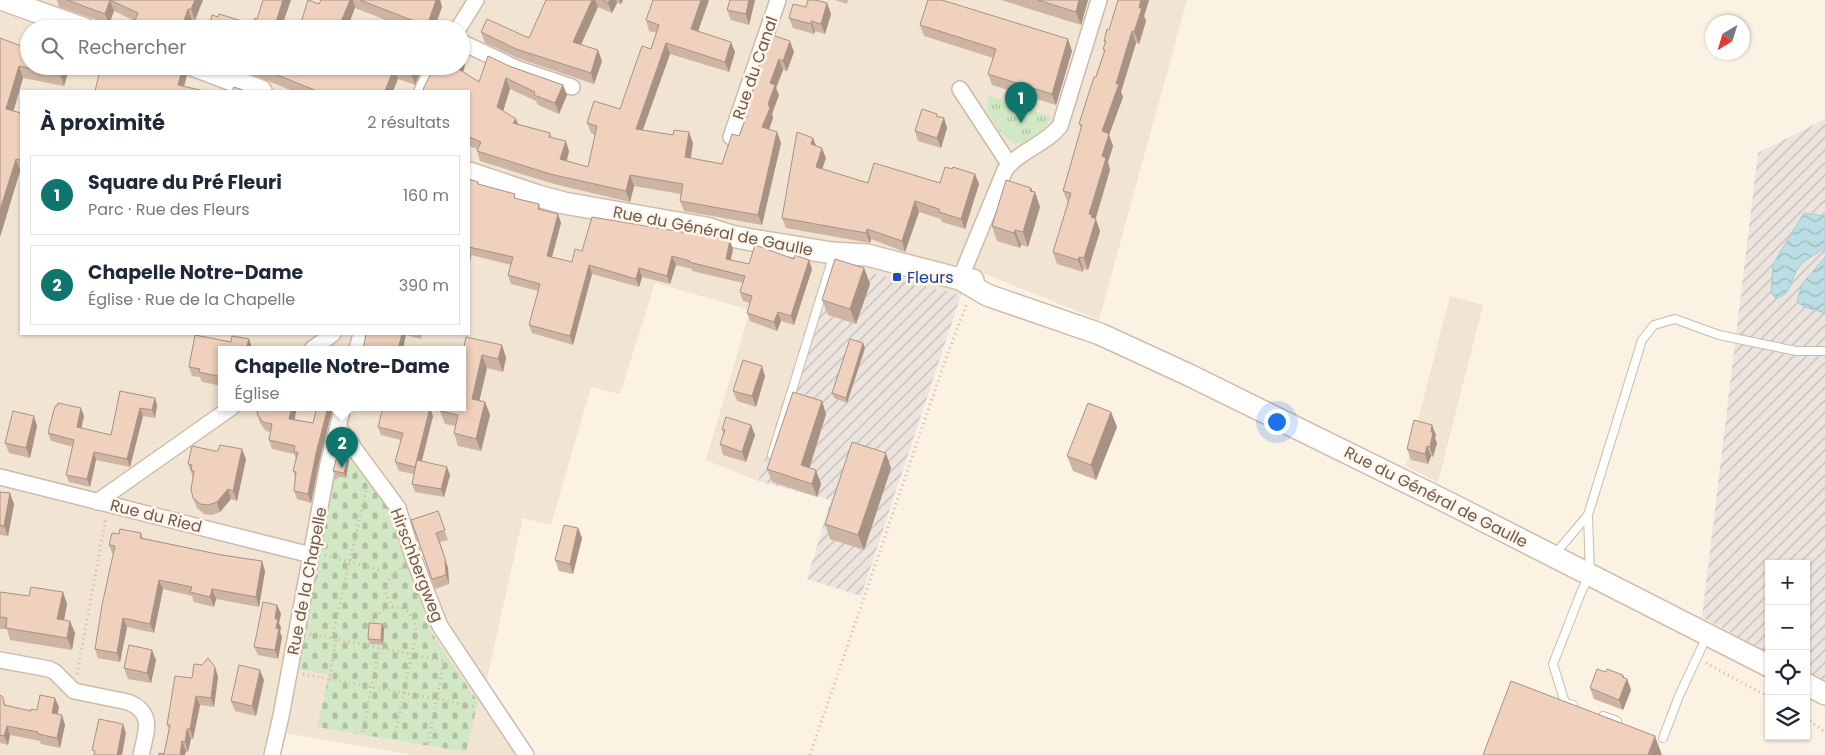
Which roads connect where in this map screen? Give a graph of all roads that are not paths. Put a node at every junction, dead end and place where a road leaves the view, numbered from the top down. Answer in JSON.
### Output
{"nodes":[{"id":1,"x":778,"y":0,"type":"edge"},
{"id":2,"x":1099,"y":0,"type":"edge"},
{"id":3,"x":471,"y":2,"type":"edge"},
{"id":4,"x":5,"y":3,"type":"edge"},
{"id":5,"x":55,"y":20,"type":"edge"},
{"id":6,"x":462,"y":20,"type":"edge"},
{"id":7,"x":470,"y":46,"type":"edge"},
{"id":8,"x":218,"y":75,"type":"edge"},
{"id":9,"x":430,"y":75,"type":"edge"},
{"id":10,"x":572,"y":87,"type":"dead end"},
{"id":11,"x":960,"y":89,"type":"dead end"},
{"id":12,"x":257,"y":90,"type":"edge"},
{"id":13,"x":422,"y":90,"type":"edge"},
{"id":14,"x":731,"y":137,"type":"edge"},
{"id":15,"x":1009,"y":164,"type":"junction"},
{"id":16,"x":470,"y":173,"type":"edge"},
{"id":17,"x":832,"y":253,"type":"junction"},
{"id":18,"x":966,"y":284,"type":"junction"},
{"id":19,"x":332,"y":335,"type":"edge"},
{"id":20,"x":316,"y":346,"type":"edge"},
{"id":21,"x":1825,"y":351,"type":"edge"},
{"id":22,"x":227,"y":411,"type":"edge"},
{"id":23,"x":342,"y":411,"type":"edge"},
{"id":24,"x":339,"y":428,"type":"junction"},
{"id":25,"x":771,"y":460,"type":"edge"},
{"id":26,"x":0,"y":477,"type":"edge"},
{"id":27,"x":103,"y":503,"type":"junction"},
{"id":28,"x":1588,"y":514,"type":"junction"},
{"id":29,"x":312,"y":554,"type":"junction"},
{"id":30,"x":1553,"y":556,"type":"junction"},
{"id":31,"x":1590,"y":575,"type":"junction"},
{"id":32,"x":1707,"y":635,"type":"junction"},
{"id":33,"x":0,"y":660,"type":"edge"},
{"id":34,"x":1765,"y":664,"type":"edge"},
{"id":35,"x":1810,"y":686,"type":"edge"},
{"id":36,"x":1825,"y":694,"type":"edge"},
{"id":37,"x":1582,"y":709,"type":"edge"},
{"id":38,"x":1591,"y":712,"type":"edge"},
{"id":39,"x":1617,"y":721,"type":"edge"},
{"id":40,"x":1663,"y":738,"type":"dead end"},
{"id":41,"x":141,"y":755,"type":"edge"},
{"id":42,"x":272,"y":755,"type":"edge"},
{"id":43,"x":526,"y":755,"type":"edge"}],
"edges":[{"from":1,"to":14,"type":"street","name":"Rue du Canal"},
{"from":2,"to":15,"type":"street"},
{"from":3,"to":6,"type":"street"},
{"from":4,"to":5,"type":"street"},
{"from":7,"to":10,"type":"street"},
{"from":8,"to":12,"type":"street"},
{"from":9,"to":13,"type":"street"},
{"from":11,"to":15,"type":"street"},
{"from":15,"to":18,"type":"street"},
{"from":16,"to":17,"type":"street","name":"Rue du Général de Gaulle"},
{"from":17,"to":18,"type":"street","name":"Rue du Général de Gaulle"},
{"from":17,"to":25,"type":"lane"},
{"from":18,"to":30,"type":"street","name":"Rue du Général de Gaulle"},
{"from":19,"to":20,"type":"street"},
{"from":21,"to":28,"type":"lane"},
{"from":22,"to":27,"type":"street"},
{"from":23,"to":24,"type":"street","name":"Rue de la Chapelle"},
{"from":24,"to":29,"type":"street","name":"Rue de la Chapelle"},
{"from":24,"to":43,"type":"street","name":"Hirschbergweg"},
{"from":26,"to":27,"type":"street","name":"Rue du Ried"},
{"from":27,"to":29,"type":"street","name":"Rue du Ried"},
{"from":28,"to":30,"type":"lane"},
{"from":28,"to":31,"type":"lane"},
{"from":29,"to":42,"type":"street","name":"Rue de la Chapelle"},
{"from":30,"to":31,"type":"street","name":"Rue du Général de Gaulle"},
{"from":31,"to":32,"type":"street","name":"Rue du Général de Gaulle"},
{"from":31,"to":37,"type":"lane"},
{"from":32,"to":34,"type":"street","name":"Rue du Général de Gaulle"},
{"from":32,"to":40,"type":"lane"},
{"from":33,"to":41,"type":"street"},
{"from":35,"to":36,"type":"street"},
{"from":38,"to":39,"type":"lane"}]}
